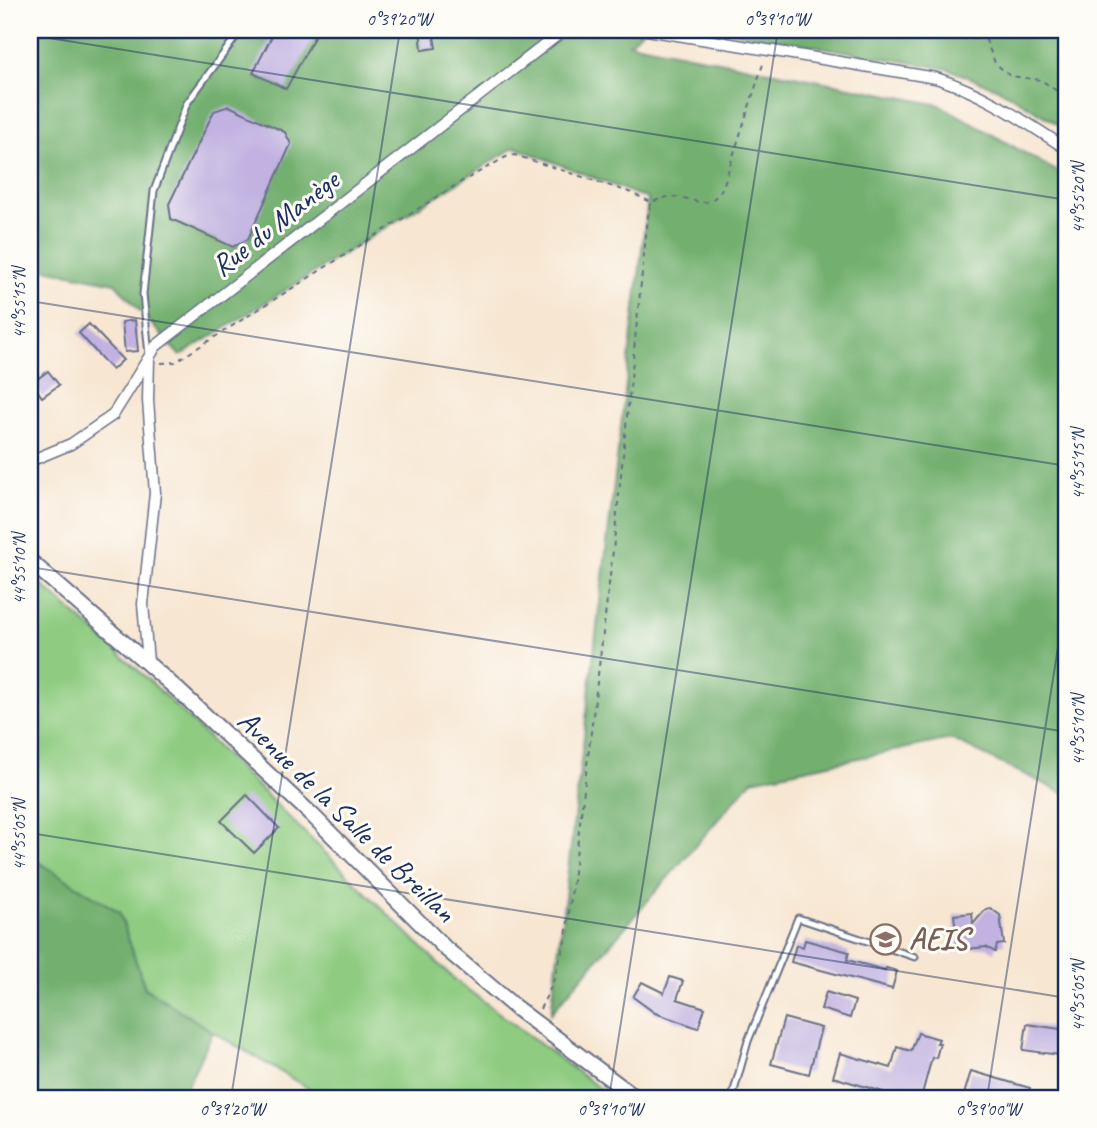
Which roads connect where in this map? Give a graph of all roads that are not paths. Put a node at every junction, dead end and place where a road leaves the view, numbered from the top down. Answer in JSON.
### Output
{"nodes":[{"id":1,"x":241,"y":30,"type":"edge"},
{"id":2,"x":564,"y":30,"type":"edge"},
{"id":3,"x":647,"y":30,"type":"edge"},
{"id":4,"x":1067,"y":149,"type":"edge"},
{"id":5,"x":149,"y":360,"type":"junction"},
{"id":6,"x":30,"y":461,"type":"edge"},
{"id":7,"x":30,"y":561,"type":"edge"},
{"id":8,"x":148,"y":662,"type":"junction"},
{"id":9,"x":915,"y":957,"type":"dead end"},
{"id":10,"x":636,"y":1098,"type":"edge"},
{"id":11,"x":732,"y":1098,"type":"edge"}],
"edges":[{"from":1,"to":5,"type":"lane"},
{"from":2,"to":5,"type":"street","name":"Rue du Manège"},
{"from":3,"to":4,"type":"street"},
{"from":5,"to":6,"type":"street","name":"Rue du Manège"},
{"from":5,"to":8,"type":"street"},
{"from":7,"to":8,"type":"street","name":"Avenue de la Salle de Breillan"},
{"from":8,"to":10,"type":"street","name":"Avenue de la Salle de Breillan"},
{"from":9,"to":11,"type":"lane"}]}
